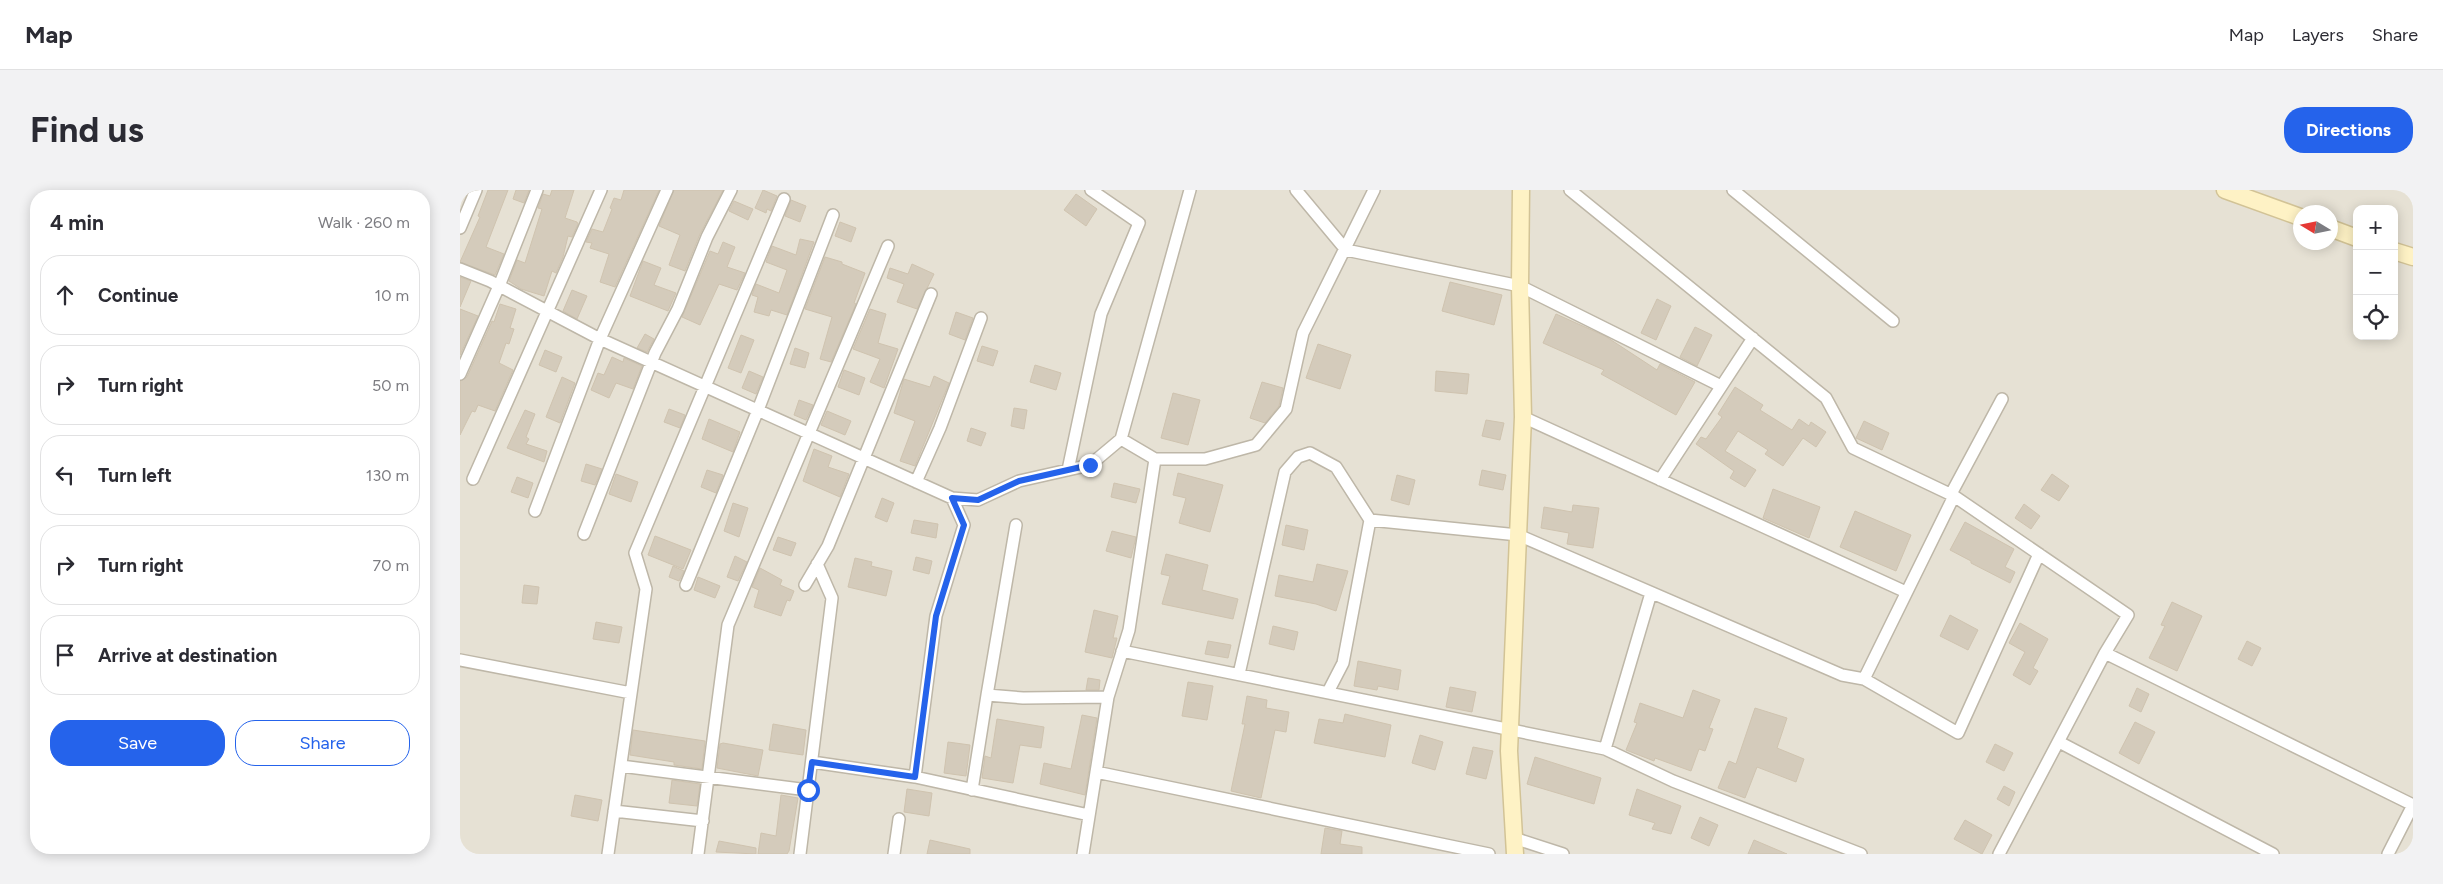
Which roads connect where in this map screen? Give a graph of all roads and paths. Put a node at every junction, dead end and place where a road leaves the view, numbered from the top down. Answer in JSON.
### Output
{"nodes":[{"id":1,"x":476,"y":190,"type":"edge"},
{"id":2,"x":537,"y":190,"type":"edge"},
{"id":3,"x":601,"y":190,"type":"edge"},
{"id":4,"x":667,"y":190,"type":"edge"},
{"id":5,"x":731,"y":190,"type":"edge"},
{"id":6,"x":1091,"y":190,"type":"edge"},
{"id":7,"x":1190,"y":190,"type":"edge"},
{"id":8,"x":1296,"y":190,"type":"edge"},
{"id":9,"x":1374,"y":190,"type":"edge"},
{"id":10,"x":1522,"y":190,"type":"edge"},
{"id":11,"x":1570,"y":190,"type":"edge"},
{"id":12,"x":1733,"y":190,"type":"edge"},
{"id":13,"x":2225,"y":190,"type":"edge"},
{"id":14,"x":784,"y":199,"type":"dead end"},
{"id":15,"x":2293,"y":214,"type":"edge"},
{"id":16,"x":833,"y":215,"type":"dead end"},
{"id":17,"x":460,"y":228,"type":"edge"},
{"id":18,"x":2338,"y":231,"type":"edge"},
{"id":19,"x":2353,"y":237,"type":"edge"},
{"id":20,"x":888,"y":246,"type":"dead end"},
{"id":21,"x":1346,"y":250,"type":"junction"},
{"id":22,"x":2398,"y":251,"type":"edge"},
{"id":23,"x":2413,"y":257,"type":"edge"},
{"id":24,"x":460,"y":269,"type":"edge"},
{"id":25,"x":499,"y":286,"type":"junction"},
{"id":26,"x":1520,"y":286,"type":"junction"},
{"id":27,"x":931,"y":294,"type":"dead end"},
{"id":28,"x":547,"y":311,"type":"junction"},
{"id":29,"x":981,"y":318,"type":"dead end"},
{"id":30,"x":1893,"y":321,"type":"dead end"},
{"id":31,"x":1753,"y":338,"type":"junction"},
{"id":32,"x":600,"y":339,"type":"junction"},
{"id":33,"x":652,"y":362,"type":"junction"},
{"id":34,"x":460,"y":374,"type":"edge"},
{"id":35,"x":705,"y":386,"type":"junction"},
{"id":36,"x":1721,"y":386,"type":"junction"},
{"id":37,"x":2002,"y":399,"type":"dead end"},
{"id":38,"x":758,"y":410,"type":"junction"},
{"id":39,"x":1523,"y":417,"type":"junction"},
{"id":40,"x":809,"y":434,"type":"junction"},
{"id":41,"x":1121,"y":439,"type":"junction"},
{"id":42,"x":864,"y":458,"type":"junction"},
{"id":43,"x":1155,"y":459,"type":"junction"},
{"id":44,"x":1068,"y":470,"type":"junction"},
{"id":45,"x":473,"y":479,"type":"dead end"},
{"id":46,"x":1660,"y":480,"type":"junction"},
{"id":47,"x":916,"y":482,"type":"junction"},
{"id":48,"x":1953,"y":495,"type":"junction"},
{"id":49,"x":952,"y":498,"type":"junction"},
{"id":50,"x":535,"y":511,"type":"dead end"},
{"id":51,"x":1370,"y":520,"type":"junction"},
{"id":52,"x":1016,"y":525,"type":"dead end"},
{"id":53,"x":584,"y":534,"type":"dead end"},
{"id":54,"x":1518,"y":535,"type":"junction"},
{"id":55,"x":2039,"y":554,"type":"junction"},
{"id":56,"x":817,"y":564,"type":"junction"},
{"id":57,"x":686,"y":585,"type":"dead end"},
{"id":58,"x":805,"y":585,"type":"dead end"},
{"id":59,"x":1906,"y":592,"type":"junction"},
{"id":60,"x":1651,"y":594,"type":"junction"},
{"id":61,"x":1122,"y":650,"type":"junction"},
{"id":62,"x":2105,"y":653,"type":"junction"},
{"id":63,"x":460,"y":660,"type":"edge"},
{"id":64,"x":1239,"y":674,"type":"junction"},
{"id":65,"x":1864,"y":679,"type":"junction"},
{"id":66,"x":1328,"y":692,"type":"junction"},
{"id":67,"x":631,"y":694,"type":"junction"},
{"id":68,"x":987,"y":695,"type":"junction"},
{"id":69,"x":1108,"y":697,"type":"junction"},
{"id":70,"x":1510,"y":729,"type":"junction"},
{"id":71,"x":2059,"y":742,"type":"junction"},
{"id":72,"x":1605,"y":749,"type":"junction"},
{"id":73,"x":812,"y":762,"type":"junction"},
{"id":74,"x":620,"y":766,"type":"junction"},
{"id":75,"x":1096,"y":772,"type":"junction"},
{"id":76,"x":708,"y":776,"type":"junction"},
{"id":77,"x":915,"y":777,"type":"junction"},
{"id":78,"x":808,"y":790,"type":"junction"},
{"id":79,"x":972,"y":790,"type":"junction"},
{"id":80,"x":2413,"y":805,"type":"edge"},
{"id":81,"x":614,"y":811,"type":"junction"},
{"id":82,"x":1089,"y":815,"type":"junction"},
{"id":83,"x":899,"y":819,"type":"dead end"},
{"id":84,"x":703,"y":821,"type":"junction"},
{"id":85,"x":1515,"y":846,"type":"edge"},
{"id":86,"x":608,"y":854,"type":"edge"},
{"id":87,"x":698,"y":854,"type":"edge"},
{"id":88,"x":800,"y":854,"type":"edge"},
{"id":89,"x":894,"y":854,"type":"edge"},
{"id":90,"x":1082,"y":854,"type":"edge"},
{"id":91,"x":1490,"y":854,"type":"edge"},
{"id":92,"x":1563,"y":854,"type":"edge"},
{"id":93,"x":1861,"y":854,"type":"edge"},
{"id":94,"x":2000,"y":854,"type":"edge"},
{"id":95,"x":2273,"y":854,"type":"edge"},
{"id":96,"x":2388,"y":854,"type":"edge"}],
"edges":[{"from":1,"to":17,"type":"street"},
{"from":2,"to":25,"type":"street"},
{"from":3,"to":28,"type":"street"},
{"from":4,"to":32,"type":"street"},
{"from":5,"to":33,"type":"street"},
{"from":6,"to":44,"type":"street"},
{"from":7,"to":41,"type":"street"},
{"from":8,"to":21,"type":"street"},
{"from":9,"to":21,"type":"street"},
{"from":10,"to":26,"type":"street"},
{"from":11,"to":31,"type":"street"},
{"from":12,"to":30,"type":"street"},
{"from":13,"to":15,"type":"street"},
{"from":14,"to":35,"type":"street"},
{"from":16,"to":38,"type":"street"},
{"from":18,"to":19,"type":"street"},
{"from":20,"to":40,"type":"street"},
{"from":21,"to":26,"type":"street"},
{"from":21,"to":43,"type":"street"},
{"from":22,"to":23,"type":"street"},
{"from":24,"to":25,"type":"street"},
{"from":25,"to":28,"type":"street"},
{"from":25,"to":34,"type":"street"},
{"from":26,"to":36,"type":"street"},
{"from":26,"to":39,"type":"street"},
{"from":27,"to":42,"type":"street"},
{"from":28,"to":32,"type":"street"},
{"from":28,"to":45,"type":"street"},
{"from":29,"to":47,"type":"street"},
{"from":31,"to":36,"type":"street"},
{"from":31,"to":48,"type":"street"},
{"from":32,"to":33,"type":"street"},
{"from":32,"to":50,"type":"street"},
{"from":33,"to":35,"type":"street"},
{"from":33,"to":53,"type":"street"},
{"from":35,"to":38,"type":"street"},
{"from":35,"to":67,"type":"street"},
{"from":36,"to":46,"type":"street"},
{"from":37,"to":48,"type":"street"},
{"from":38,"to":40,"type":"street"},
{"from":38,"to":57,"type":"street"},
{"from":39,"to":46,"type":"street"},
{"from":39,"to":54,"type":"street"},
{"from":40,"to":42,"type":"street"},
{"from":40,"to":76,"type":"street"},
{"from":41,"to":43,"type":"street"},
{"from":41,"to":44,"type":"street"},
{"from":42,"to":47,"type":"street"},
{"from":42,"to":56,"type":"street"},
{"from":43,"to":61,"type":"street"},
{"from":44,"to":49,"type":"street"},
{"from":46,"to":59,"type":"street"},
{"from":47,"to":49,"type":"street"},
{"from":48,"to":55,"type":"street"},
{"from":48,"to":59,"type":"street"},
{"from":49,"to":77,"type":"street"},
{"from":51,"to":54,"type":"street"},
{"from":51,"to":64,"type":"street"},
{"from":51,"to":66,"type":"street"},
{"from":52,"to":68,"type":"street"},
{"from":54,"to":60,"type":"street"},
{"from":54,"to":70,"type":"street"},
{"from":55,"to":62,"type":"street"},
{"from":55,"to":65,"type":"street"},
{"from":56,"to":58,"type":"street"},
{"from":56,"to":73,"type":"street"},
{"from":59,"to":65,"type":"street"},
{"from":60,"to":65,"type":"street"},
{"from":60,"to":72,"type":"street"},
{"from":61,"to":64,"type":"street"},
{"from":61,"to":69,"type":"street"},
{"from":62,"to":71,"type":"street"},
{"from":62,"to":80,"type":"street"},
{"from":63,"to":67,"type":"street"},
{"from":64,"to":66,"type":"street"},
{"from":66,"to":70,"type":"street"},
{"from":67,"to":74,"type":"street"},
{"from":68,"to":69,"type":"street"},
{"from":68,"to":79,"type":"street"},
{"from":69,"to":75,"type":"street"},
{"from":70,"to":72,"type":"street"},
{"from":70,"to":85,"type":"street"},
{"from":71,"to":94,"type":"street"},
{"from":71,"to":95,"type":"street"},
{"from":72,"to":93,"type":"street"},
{"from":73,"to":77,"type":"street"},
{"from":73,"to":78,"type":"street"},
{"from":74,"to":76,"type":"street"},
{"from":74,"to":81,"type":"street"},
{"from":75,"to":82,"type":"street"},
{"from":75,"to":91,"type":"street"},
{"from":76,"to":78,"type":"street"},
{"from":76,"to":84,"type":"street"},
{"from":77,"to":79,"type":"street"},
{"from":78,"to":88,"type":"street"},
{"from":79,"to":82,"type":"street"},
{"from":80,"to":96,"type":"street"},
{"from":81,"to":84,"type":"street"},
{"from":81,"to":86,"type":"street"},
{"from":82,"to":90,"type":"street"},
{"from":83,"to":89,"type":"street"},
{"from":84,"to":87,"type":"street"},
{"from":85,"to":92,"type":"street"}]}
